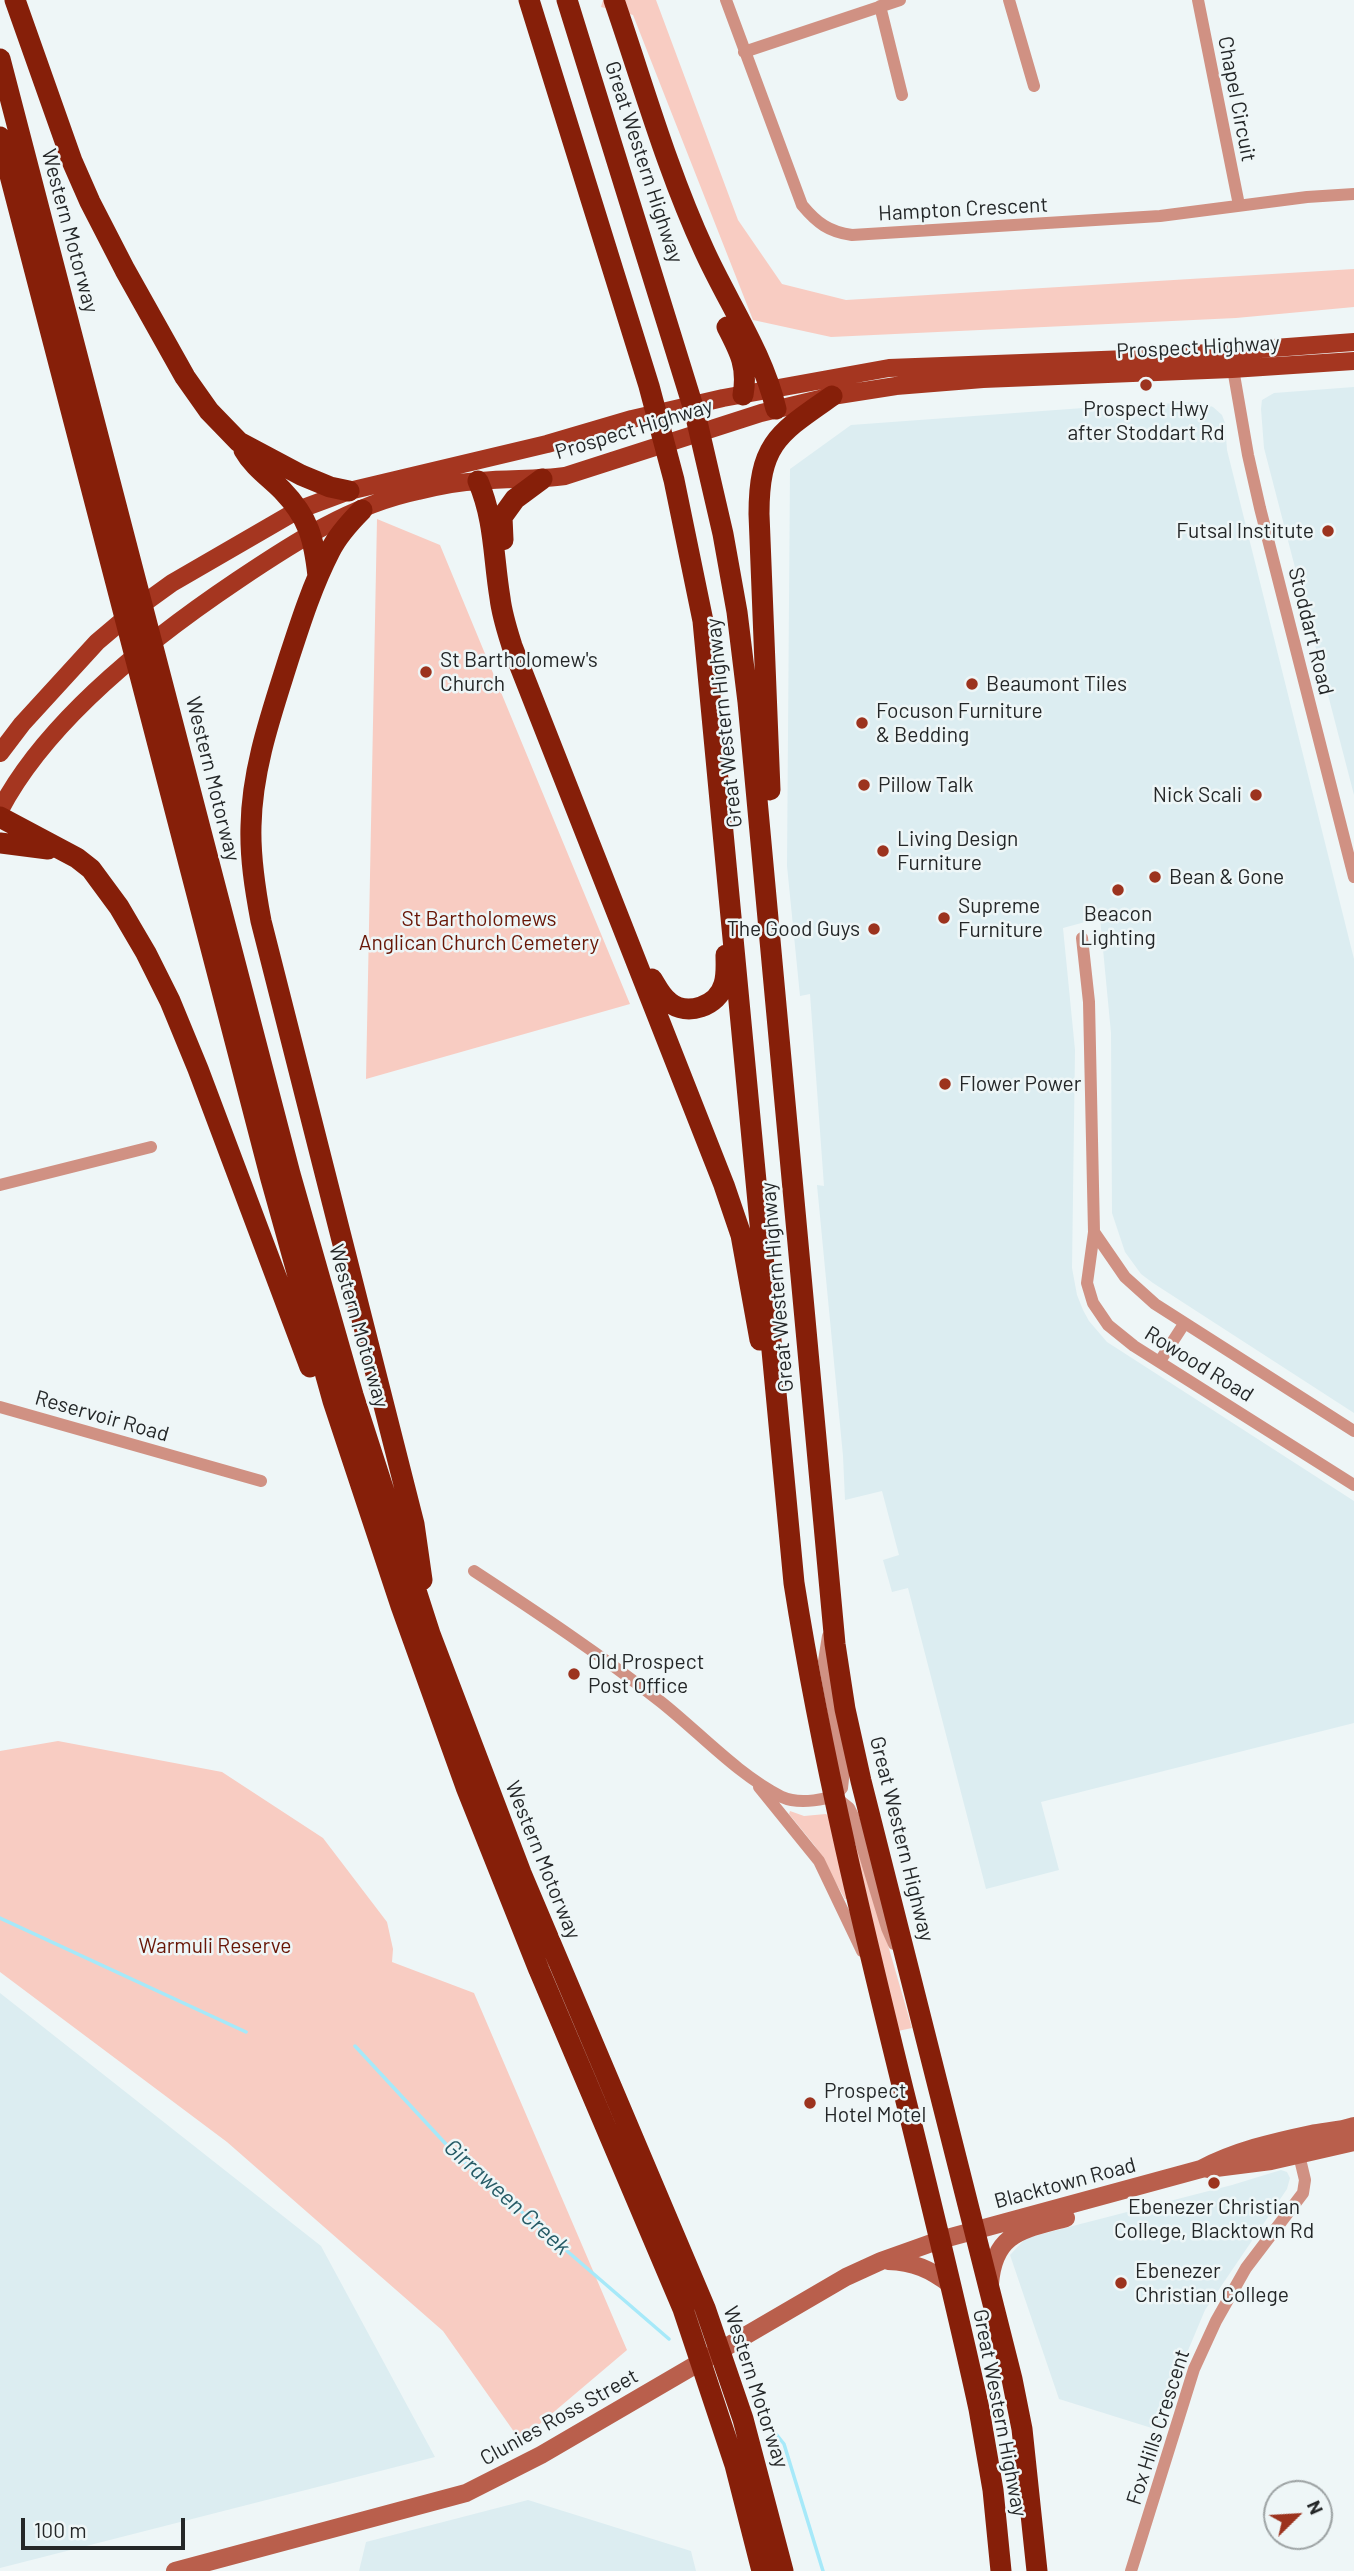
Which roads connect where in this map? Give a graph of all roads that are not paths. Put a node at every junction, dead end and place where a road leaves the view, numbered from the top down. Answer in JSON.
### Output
{"nodes":[{"id":1,"x":15,"y":0,"type":"edge"},
{"id":2,"x":529,"y":0,"type":"edge"},
{"id":3,"x":567,"y":0,"type":"edge"},
{"id":4,"x":601,"y":0,"type":"edge"},
{"id":5,"x":614,"y":0,"type":"edge"},
{"id":6,"x":726,"y":0,"type":"edge"},
{"id":7,"x":900,"y":0,"type":"edge"},
{"id":8,"x":1009,"y":0,"type":"edge"},
{"id":9,"x":1198,"y":0,"type":"edge"},
{"id":10,"x":880,"y":6,"type":"junction"},
{"id":11,"x":744,"y":52,"type":"junction"},
{"id":12,"x":0,"y":59,"type":"edge"},
{"id":13,"x":1034,"y":86,"type":"dead end"},
{"id":14,"x":902,"y":95,"type":"dead end"},
{"id":15,"x":0,"y":137,"type":"edge"},
{"id":16,"x":1354,"y":194,"type":"edge"},
{"id":17,"x":1239,"y":205,"type":"junction"},
{"id":18,"x":1354,"y":342,"type":"edge"},
{"id":19,"x":1230,"y":351,"type":"junction"},
{"id":20,"x":1354,"y":361,"type":"edge"},
{"id":21,"x":1233,"y":369,"type":"junction"},
{"id":22,"x":733,"y":396,"type":"junction"},
{"id":23,"x":832,"y":396,"type":"junction"},
{"id":24,"x":774,"y":400,"type":"junction"},
{"id":25,"x":239,"y":442,"type":"junction"},
{"id":26,"x":542,"y":479,"type":"junction"},
{"id":27,"x":478,"y":481,"type":"junction"},
{"id":28,"x":349,"y":491,"type":"junction"},
{"id":29,"x":298,"y":510,"type":"junction"},
{"id":30,"x":362,"y":510,"type":"junction"},
{"id":31,"x":311,"y":532,"type":"junction"},
{"id":32,"x":318,"y":576,"type":"junction"},
{"id":33,"x":0,"y":753,"type":"edge"},
{"id":34,"x":0,"y":810,"type":"edge"},
{"id":35,"x":0,"y":817,"type":"edge"},
{"id":36,"x":724,"y":834,"type":"junction"},
{"id":37,"x":0,"y":843,"type":"edge"},
{"id":38,"x":61,"y":850,"type":"junction"},
{"id":39,"x":1354,"y":877,"type":"edge"},
{"id":40,"x":1082,"y":938,"type":"dead end"},
{"id":41,"x":772,"y":951,"type":"junction"},
{"id":42,"x":778,"y":1027,"type":"junction"},
{"id":43,"x":744,"y":1041,"type":"junction"},
{"id":44,"x":150,"y":1147,"type":"dead end"},
{"id":45,"x":0,"y":1185,"type":"edge"},
{"id":46,"x":1094,"y":1232,"type":"junction"},
{"id":47,"x":1184,"y":1324,"type":"junction"},
{"id":48,"x":1160,"y":1361,"type":"junction"},
{"id":49,"x":332,"y":1401,"type":"junction"},
{"id":50,"x":0,"y":1407,"type":"edge"},
{"id":51,"x":1354,"y":1431,"type":"edge"},
{"id":52,"x":783,"y":1469,"type":"junction"},
{"id":53,"x":261,"y":1481,"type":"dead end"},
{"id":54,"x":1354,"y":1485,"type":"edge"},
{"id":55,"x":474,"y":1570,"type":"dead end"},
{"id":56,"x":831,"y":1613,"type":"junction"},
{"id":57,"x":430,"y":1634,"type":"junction"},
{"id":58,"x":752,"y":1779,"type":"junction"},
{"id":59,"x":834,"y":1796,"type":"junction"},
{"id":60,"x":877,"y":1983,"type":"junction"},
{"id":61,"x":915,"y":1993,"type":"junction"},
{"id":62,"x":1354,"y":2126,"type":"edge"},
{"id":63,"x":1330,"y":2131,"type":"junction"},
{"id":64,"x":1354,"y":2142,"type":"edge"},
{"id":65,"x":1249,"y":2150,"type":"junction"},
{"id":66,"x":1299,"y":2155,"type":"junction"},
{"id":67,"x":1201,"y":2169,"type":"junction"},
{"id":68,"x":1095,"y":2199,"type":"junction"},
{"id":69,"x":975,"y":2230,"type":"junction"},
{"id":70,"x":940,"y":2240,"type":"junction"},
{"id":71,"x":881,"y":2261,"type":"junction"},
{"id":72,"x":951,"y":2285,"type":"junction"},
{"id":73,"x":990,"y":2286,"type":"junction"},
{"id":74,"x":175,"y":2571,"type":"edge"},
{"id":75,"x":762,"y":2571,"type":"edge"},
{"id":76,"x":783,"y":2571,"type":"edge"},
{"id":77,"x":1001,"y":2571,"type":"edge"},
{"id":78,"x":1037,"y":2571,"type":"edge"},
{"id":79,"x":1131,"y":2571,"type":"edge"}],
"edges":[{"from":1,"to":25,"type":"highway"},
{"from":2,"to":36,"type":"highway","name":"Great Western Highway"},
{"from":3,"to":41,"type":"highway","name":"Great Western Highway"},
{"from":4,"to":22,"type":"highway"},
{"from":5,"to":24,"type":"highway"},
{"from":6,"to":11,"type":"street","name":"Hampton Crescent"},
{"from":7,"to":10,"type":"street"},
{"from":8,"to":13,"type":"street"},
{"from":9,"to":17,"type":"street","name":"Chapel Circuit"},
{"from":10,"to":11,"type":"street"},
{"from":10,"to":14,"type":"street"},
{"from":11,"to":17,"type":"street","name":"Hampton Crescent"},
{"from":12,"to":57,"type":"highway","name":"Western Motorway"},
{"from":15,"to":49,"type":"highway","name":"Western Motorway"},
{"from":16,"to":17,"type":"street","name":"Hampton Crescent"},
{"from":18,"to":19,"type":"main road","name":"Prospect Highway"},
{"from":19,"to":21,"type":"street","name":"Stoddart Road"},
{"from":19,"to":24,"type":"main road","name":"Prospect Highway"},
{"from":20,"to":21,"type":"main road","name":"Prospect Highway"},
{"from":21,"to":23,"type":"main road","name":"Prospect Highway"},
{"from":21,"to":39,"type":"street","name":"Stoddart Road"},
{"from":22,"to":24,"type":"main road","name":"Prospect Highway"},
{"from":22,"to":28,"type":"main road","name":"Prospect Highway"},
{"from":23,"to":24,"type":"main road","name":"Prospect Highway"},
{"from":23,"to":41,"type":"highway"},
{"from":24,"to":26,"type":"main road","name":"Prospect Highway"},
{"from":25,"to":28,"type":"highway"},
{"from":25,"to":29,"type":"highway"},
{"from":26,"to":27,"type":"main road","name":"Prospect Highway"},
{"from":26,"to":36,"type":"highway"},
{"from":27,"to":30,"type":"main road","name":"Prospect Highway"},
{"from":27,"to":52,"type":"highway"},
{"from":28,"to":29,"type":"main road","name":"Prospect Highway"},
{"from":29,"to":31,"type":"highway"},
{"from":29,"to":33,"type":"main road","name":"Prospect Highway"},
{"from":30,"to":31,"type":"main road","name":"Prospect Highway"},
{"from":30,"to":32,"type":"highway"},
{"from":31,"to":32,"type":"highway"},
{"from":31,"to":34,"type":"main road","name":"Prospect Highway"},
{"from":32,"to":57,"type":"highway"},
{"from":35,"to":38,"type":"highway"},
{"from":36,"to":43,"type":"highway","name":"Great Western Highway"},
{"from":37,"to":38,"type":"highway"},
{"from":38,"to":49,"type":"highway"},
{"from":40,"to":46,"type":"street","name":"Rowood Road"},
{"from":41,"to":42,"type":"highway","name":"Great Western Highway"},
{"from":42,"to":43,"type":"highway"},
{"from":42,"to":56,"type":"highway","name":"Great Western Highway"},
{"from":43,"to":52,"type":"highway","name":"Great Western Highway"},
{"from":44,"to":45,"type":"street"},
{"from":46,"to":47,"type":"street","name":"Rowood Road"},
{"from":46,"to":48,"type":"street","name":"Rowood Road"},
{"from":47,"to":48,"type":"street"},
{"from":47,"to":51,"type":"street","name":"Rowood Road"},
{"from":48,"to":54,"type":"street","name":"Rowood Road"},
{"from":49,"to":75,"type":"highway","name":"Western Motorway"},
{"from":50,"to":53,"type":"street","name":"Reservoir Road"},
{"from":52,"to":59,"type":"highway","name":"Great Western Highway"},
{"from":55,"to":58,"type":"street"},
{"from":56,"to":59,"type":"street"},
{"from":56,"to":61,"type":"highway","name":"Great Western Highway"},
{"from":57,"to":76,"type":"highway","name":"Western Motorway"},
{"from":58,"to":59,"type":"street"},
{"from":58,"to":60,"type":"street"},
{"from":59,"to":60,"type":"highway","name":"Great Western Highway"},
{"from":59,"to":61,"type":"street"},
{"from":60,"to":70,"type":"highway","name":"Great Western Highway"},
{"from":61,"to":69,"type":"highway","name":"Great Western Highway"},
{"from":62,"to":63,"type":"street","name":"Blacktown Road"},
{"from":63,"to":65,"type":"street","name":"Blacktown Road"},
{"from":63,"to":66,"type":"street"},
{"from":64,"to":66,"type":"street","name":"Blacktown Road"},
{"from":65,"to":66,"type":"street"},
{"from":65,"to":67,"type":"street","name":"Blacktown Road"},
{"from":66,"to":67,"type":"street","name":"Blacktown Road"},
{"from":66,"to":79,"type":"street","name":"Fox Hills Crescent"},
{"from":67,"to":68,"type":"street","name":"Blacktown Road"},
{"from":68,"to":69,"type":"street","name":"Blacktown Road"},
{"from":68,"to":73,"type":"street"},
{"from":69,"to":70,"type":"street","name":"Blacktown Road"},
{"from":69,"to":73,"type":"highway","name":"Great Western Highway"},
{"from":70,"to":71,"type":"street","name":"Clunies Ross Street"},
{"from":70,"to":72,"type":"highway","name":"Great Western Highway"},
{"from":71,"to":72,"type":"street"},
{"from":71,"to":74,"type":"street","name":"Clunies Ross Street"},
{"from":72,"to":77,"type":"highway","name":"Great Western Highway"},
{"from":73,"to":78,"type":"highway","name":"Great Western Highway"}]}
